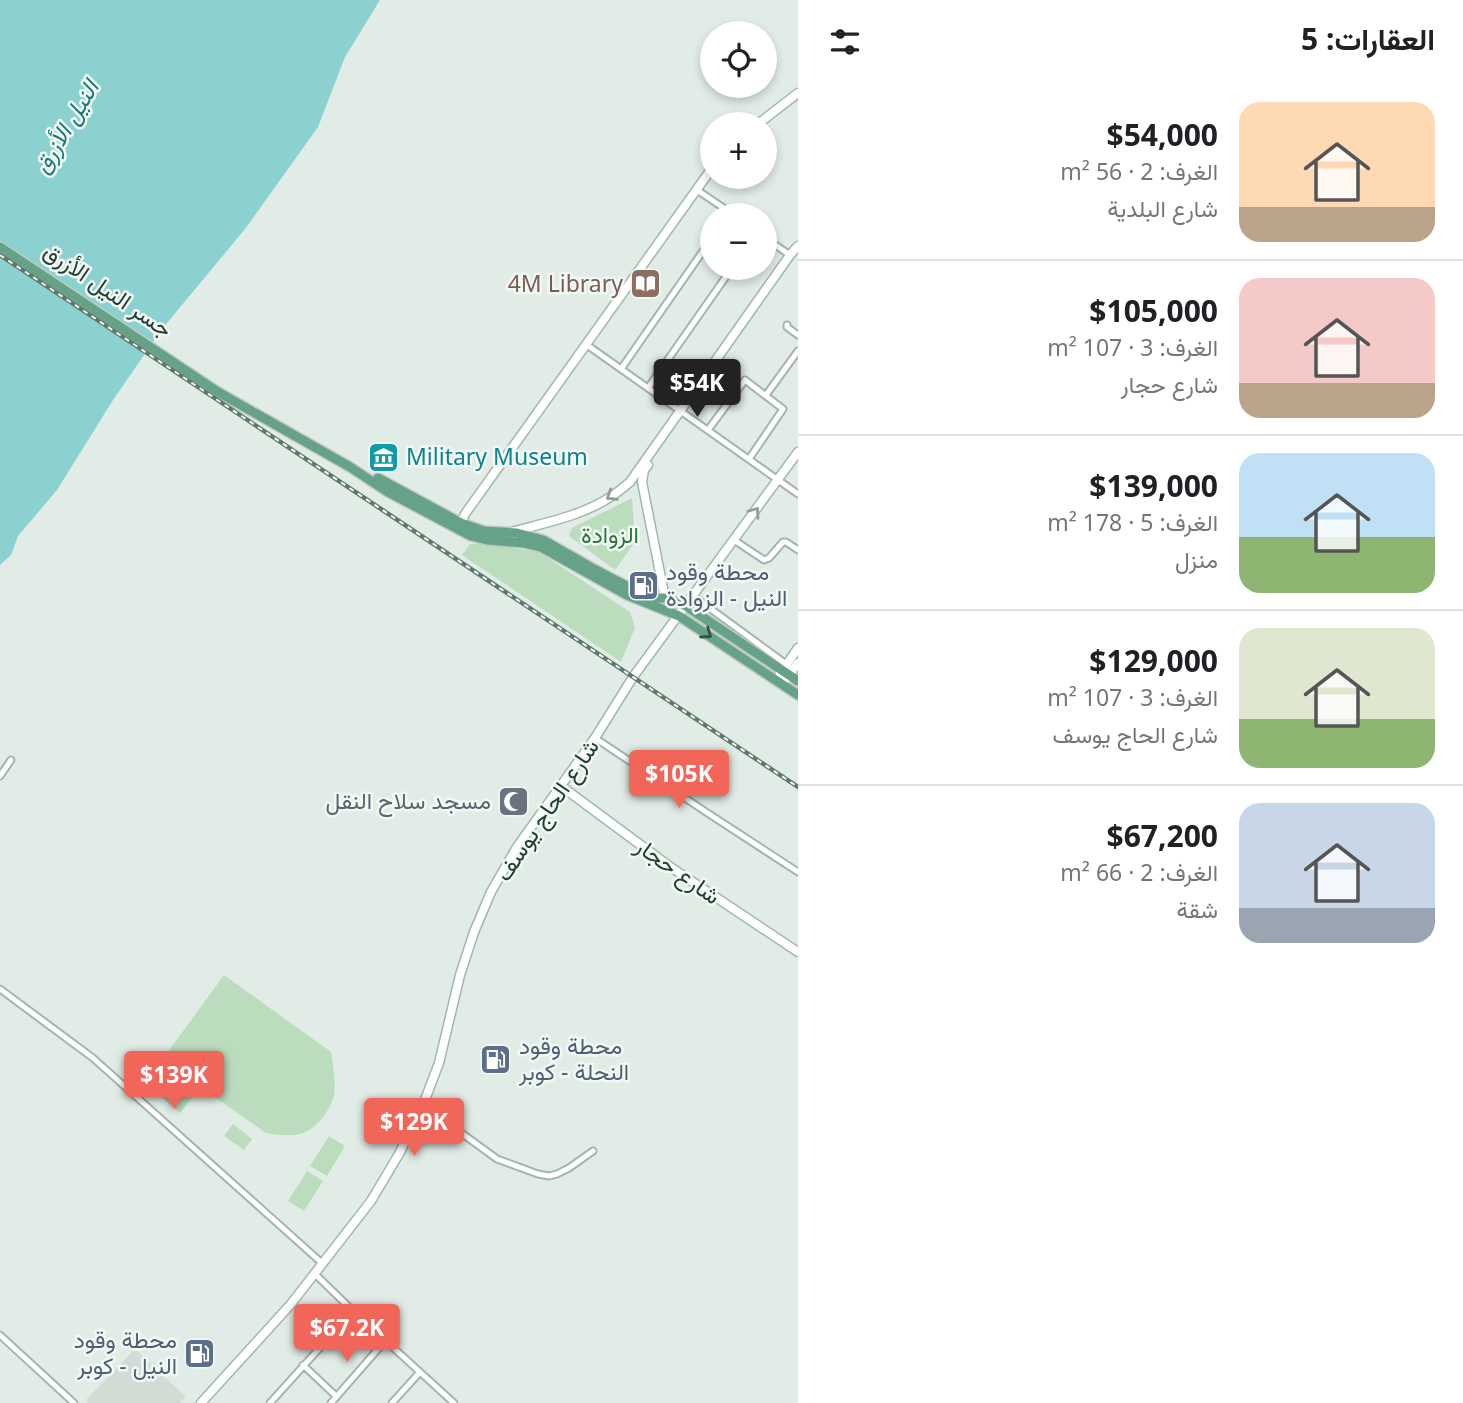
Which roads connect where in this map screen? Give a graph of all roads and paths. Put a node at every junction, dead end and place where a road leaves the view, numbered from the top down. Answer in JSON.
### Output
{"nodes":[{"id":1,"x":798,"y":93,"type":"edge"},
{"id":2,"x":773,"y":112,"type":"edge"},
{"id":3,"x":700,"y":186,"type":"edge"},
{"id":4,"x":697,"y":190,"type":"junction"},
{"id":5,"x":715,"y":203,"type":"edge"},
{"id":6,"x":0,"y":241,"type":"edge"},
{"id":7,"x":777,"y":245,"type":"edge"},
{"id":8,"x":798,"y":246,"type":"edge"},
{"id":9,"x":0,"y":247,"type":"edge"},
{"id":10,"x":700,"y":255,"type":"edge"},
{"id":11,"x":795,"y":256,"type":"edge"},
{"id":12,"x":724,"y":280,"type":"edge"},
{"id":13,"x":787,"y":326,"type":"dead end"},
{"id":14,"x":798,"y":335,"type":"edge"},
{"id":15,"x":587,"y":345,"type":"junction"},
{"id":16,"x":798,"y":351,"type":"edge"},
{"id":17,"x":621,"y":369,"type":"junction"},
{"id":18,"x":193,"y":372,"type":"junction"},
{"id":19,"x":648,"y":388,"type":"junction"},
{"id":20,"x":766,"y":396,"type":"junction"},
{"id":21,"x":681,"y":412,"type":"junction"},
{"id":22,"x":708,"y":430,"type":"junction"},
{"id":23,"x":798,"y":452,"type":"edge"},
{"id":24,"x":749,"y":459,"type":"junction"},
{"id":25,"x":778,"y":480,"type":"junction"},
{"id":26,"x":798,"y":494,"type":"edge"},
{"id":27,"x":461,"y":523,"type":"junction"},
{"id":28,"x":509,"y":533,"type":"junction"},
{"id":29,"x":734,"y":540,"type":"junction"},
{"id":30,"x":798,"y":551,"type":"edge"},
{"id":31,"x":693,"y":596,"type":"junction"},
{"id":32,"x":665,"y":598,"type":"junction"},
{"id":33,"x":686,"y":607,"type":"junction"},
{"id":34,"x":678,"y":616,"type":"junction"},
{"id":35,"x":798,"y":648,"type":"edge"},
{"id":36,"x":798,"y":663,"type":"edge"},
{"id":37,"x":786,"y":670,"type":"junction"},
{"id":38,"x":798,"y":681,"type":"edge"},
{"id":39,"x":780,"y":682,"type":"junction"},
{"id":40,"x":798,"y":695,"type":"edge"},
{"id":41,"x":595,"y":738,"type":"junction"},
{"id":42,"x":11,"y":760,"type":"dead end"},
{"id":43,"x":0,"y":776,"type":"edge"},
{"id":44,"x":561,"y":786,"type":"junction"},
{"id":45,"x":798,"y":872,"type":"edge"},
{"id":46,"x":798,"y":952,"type":"edge"},
{"id":47,"x":0,"y":989,"type":"edge"},
{"id":48,"x":424,"y":1105,"type":"junction"},
{"id":49,"x":593,"y":1151,"type":"dead end"},
{"id":50,"x":323,"y":1264,"type":"junction"},
{"id":51,"x":316,"y":1274,"type":"junction"},
{"id":52,"x":353,"y":1311,"type":"junction"},
{"id":53,"x":0,"y":1335,"type":"edge"},
{"id":54,"x":385,"y":1341,"type":"junction"},
{"id":55,"x":303,"y":1365,"type":"junction"},
{"id":56,"x":421,"y":1372,"type":"junction"},
{"id":57,"x":335,"y":1396,"type":"junction"},
{"id":58,"x":74,"y":1403,"type":"edge"},
{"id":59,"x":201,"y":1403,"type":"edge"},
{"id":60,"x":270,"y":1403,"type":"edge"},
{"id":61,"x":331,"y":1403,"type":"edge"},
{"id":62,"x":392,"y":1403,"type":"edge"},
{"id":63,"x":454,"y":1403,"type":"edge"}],
"edges":[{"from":1,"to":2,"type":"main road"},
{"from":3,"to":4,"type":"main road"},
{"from":4,"to":5,"type":"street"},
{"from":4,"to":15,"type":"main road"},
{"from":6,"to":18,"type":"main road","name":"جسر النيل الأزرق"},
{"from":7,"to":11,"type":"street"},
{"from":8,"to":11,"type":"main road"},
{"from":9,"to":18,"type":"main road"},
{"from":10,"to":17,"type":"street"},
{"from":11,"to":21,"type":"main road"},
{"from":12,"to":19,"type":"street"},
{"from":13,"to":14,"type":"street"},
{"from":15,"to":17,"type":"street"},
{"from":15,"to":27,"type":"main road"},
{"from":16,"to":20,"type":"street"},
{"from":17,"to":19,"type":"street"},
{"from":18,"to":27,"type":"main road"},
{"from":18,"to":34,"type":"main road"},
{"from":19,"to":21,"type":"street"},
{"from":20,"to":22,"type":"street"},
{"from":20,"to":24,"type":"street"},
{"from":21,"to":22,"type":"street"},
{"from":21,"to":28,"type":"main road","one_way":true},
{"from":21,"to":32,"type":"main road"},
{"from":22,"to":24,"type":"street"},
{"from":23,"to":25,"type":"main road","name":"شارع الحاج يوسف"},
{"from":24,"to":25,"type":"street"},
{"from":25,"to":26,"type":"street"},
{"from":29,"to":25,"type":"main road","name":"شارع الحاج يوسف","one_way":true},
{"from":27,"to":28,"type":"main road"},
{"from":28,"to":32,"type":"main road"},
{"from":29,"to":30,"type":"street"},
{"from":29,"to":31,"type":"main road","name":"شارع الحاج يوسف"},
{"from":31,"to":33,"type":"main road","name":"شارع الحاج يوسف"},
{"from":31,"to":37,"type":"street"},
{"from":32,"to":33,"type":"main road"},
{"from":33,"to":34,"type":"main road","name":"شارع الحاج يوسف"},
{"from":33,"to":37,"type":"main road"},
{"from":34,"to":39,"type":"main road","one_way":true},
{"from":34,"to":41,"type":"main road","name":"شارع الحاج يوسف"},
{"from":35,"to":37,"type":"main road"},
{"from":36,"to":37,"type":"main road"},
{"from":37,"to":38,"type":"main road"},
{"from":37,"to":39,"type":"main road"},
{"from":39,"to":40,"type":"main road"},
{"from":41,"to":44,"type":"main road","name":"شارع الحاج يوسف"},
{"from":41,"to":45,"type":"street"},
{"from":42,"to":43,"type":"street"},
{"from":44,"to":46,"type":"main road","name":"شارع حجار"},
{"from":44,"to":48,"type":"main road","name":"شارع الحاج يوسف"},
{"from":47,"to":50,"type":"street"},
{"from":48,"to":49,"type":"street"},
{"from":48,"to":50,"type":"main road","name":"شارع الحاج يوسف"},
{"from":50,"to":51,"type":"main road","name":"شارع الحاج يوسف"},
{"from":51,"to":52,"type":"street"},
{"from":51,"to":59,"type":"main road","name":"شارع الحاج يوسف"},
{"from":52,"to":54,"type":"street"},
{"from":52,"to":55,"type":"street"},
{"from":53,"to":58,"type":"street"},
{"from":54,"to":56,"type":"street"},
{"from":54,"to":57,"type":"street"},
{"from":55,"to":57,"type":"street"},
{"from":55,"to":60,"type":"street"},
{"from":56,"to":62,"type":"street"},
{"from":56,"to":63,"type":"street"},
{"from":57,"to":61,"type":"street"}]}
